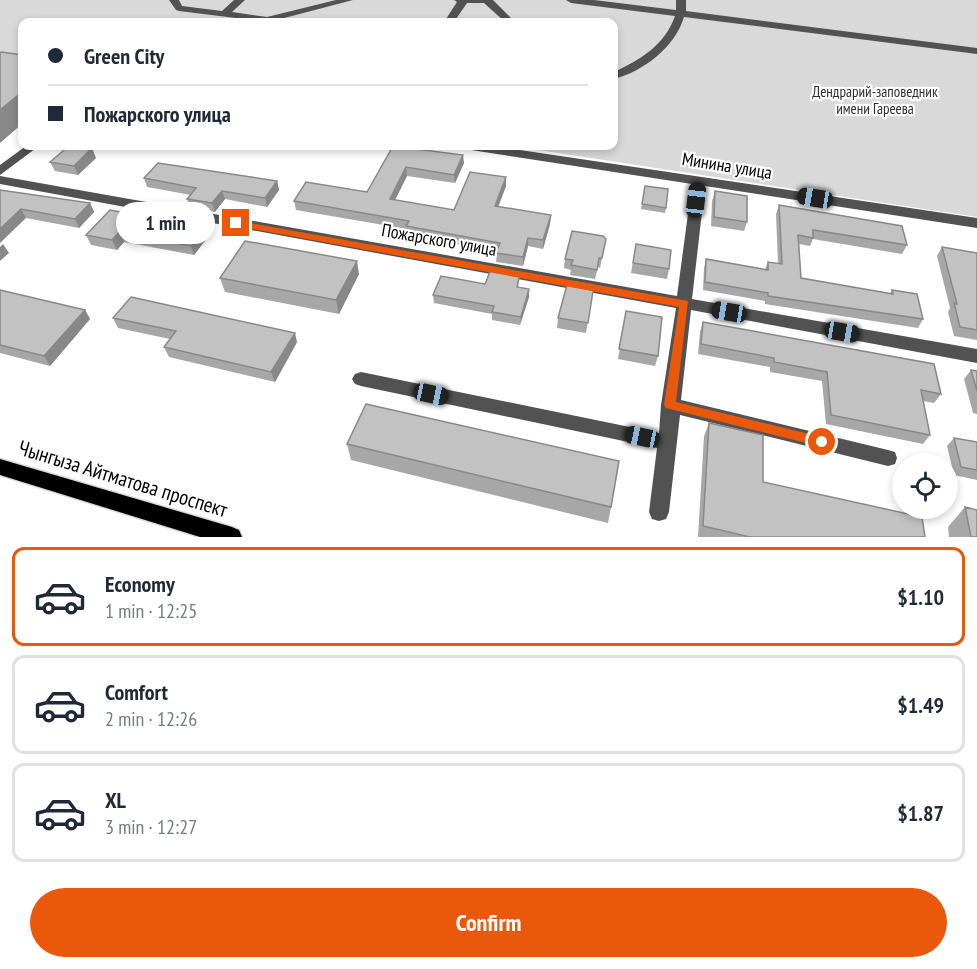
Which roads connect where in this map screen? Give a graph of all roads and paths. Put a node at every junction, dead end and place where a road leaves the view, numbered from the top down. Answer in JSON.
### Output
{"nodes":[{"id":1,"x":174,"y":0,"type":"edge"},
{"id":2,"x":240,"y":0,"type":"edge"},
{"id":3,"x":348,"y":0,"type":"edge"},
{"id":4,"x":486,"y":0,"type":"edge"},
{"id":5,"x":571,"y":0,"type":"edge"},
{"id":6,"x":681,"y":0,"type":"edge"},
{"id":7,"x":461,"y":1,"type":"edge"},
{"id":8,"x":224,"y":14,"type":"junction"},
{"id":9,"x":680,"y":14,"type":"junction"},
{"id":10,"x":249,"y":18,"type":"edge"},
{"id":11,"x":279,"y":18,"type":"edge"},
{"id":12,"x":451,"y":18,"type":"edge"},
{"id":13,"x":506,"y":18,"type":"edge"},
{"id":14,"x":977,"y":51,"type":"edge"},
{"id":15,"x":618,"y":74,"type":"edge"},
{"id":16,"x":28,"y":150,"type":"edge"},
{"id":17,"x":499,"y":150,"type":"edge"},
{"id":18,"x":0,"y":171,"type":"edge"},
{"id":19,"x":699,"y":179,"type":"junction"},
{"id":20,"x":0,"y":180,"type":"edge"},
{"id":21,"x":977,"y":223,"type":"edge"},
{"id":22,"x":684,"y":304,"type":"junction"},
{"id":23,"x":977,"y":356,"type":"edge"},
{"id":24,"x":361,"y":379,"type":"dead end"},
{"id":25,"x":670,"y":405,"type":"junction"},
{"id":26,"x":666,"y":442,"type":"junction"},
{"id":27,"x":888,"y":458,"type":"dead end"},
{"id":28,"x":0,"y":467,"type":"edge"},
{"id":29,"x":659,"y":512,"type":"dead end"},
{"id":30,"x":232,"y":537,"type":"edge"}],
"edges":[{"from":1,"to":8,"type":"street"},
{"from":2,"to":8,"type":"street"},
{"from":3,"to":11,"type":"street"},
{"from":4,"to":7,"type":"street"},
{"from":4,"to":13,"type":"street"},
{"from":5,"to":9,"type":"street"},
{"from":6,"to":9,"type":"street"},
{"from":7,"to":12,"type":"street"},
{"from":8,"to":10,"type":"street"},
{"from":9,"to":14,"type":"street"},
{"from":9,"to":15,"type":"street"},
{"from":16,"to":18,"type":"street"},
{"from":17,"to":19,"type":"street","name":"Минина улица"},
{"from":19,"to":21,"type":"street","name":"Минина улица"},
{"from":19,"to":22,"type":"street"},
{"from":20,"to":22,"type":"street","name":"Пожарского улица"},
{"from":22,"to":23,"type":"street","name":"Пожарского улица"},
{"from":22,"to":25,"type":"street"},
{"from":24,"to":26,"type":"street"},
{"from":25,"to":26,"type":"street"},
{"from":25,"to":27,"type":"street"},
{"from":26,"to":29,"type":"street"},
{"from":28,"to":30,"type":"main road","name":"Чынгыза Айтматова проспект"}]}
